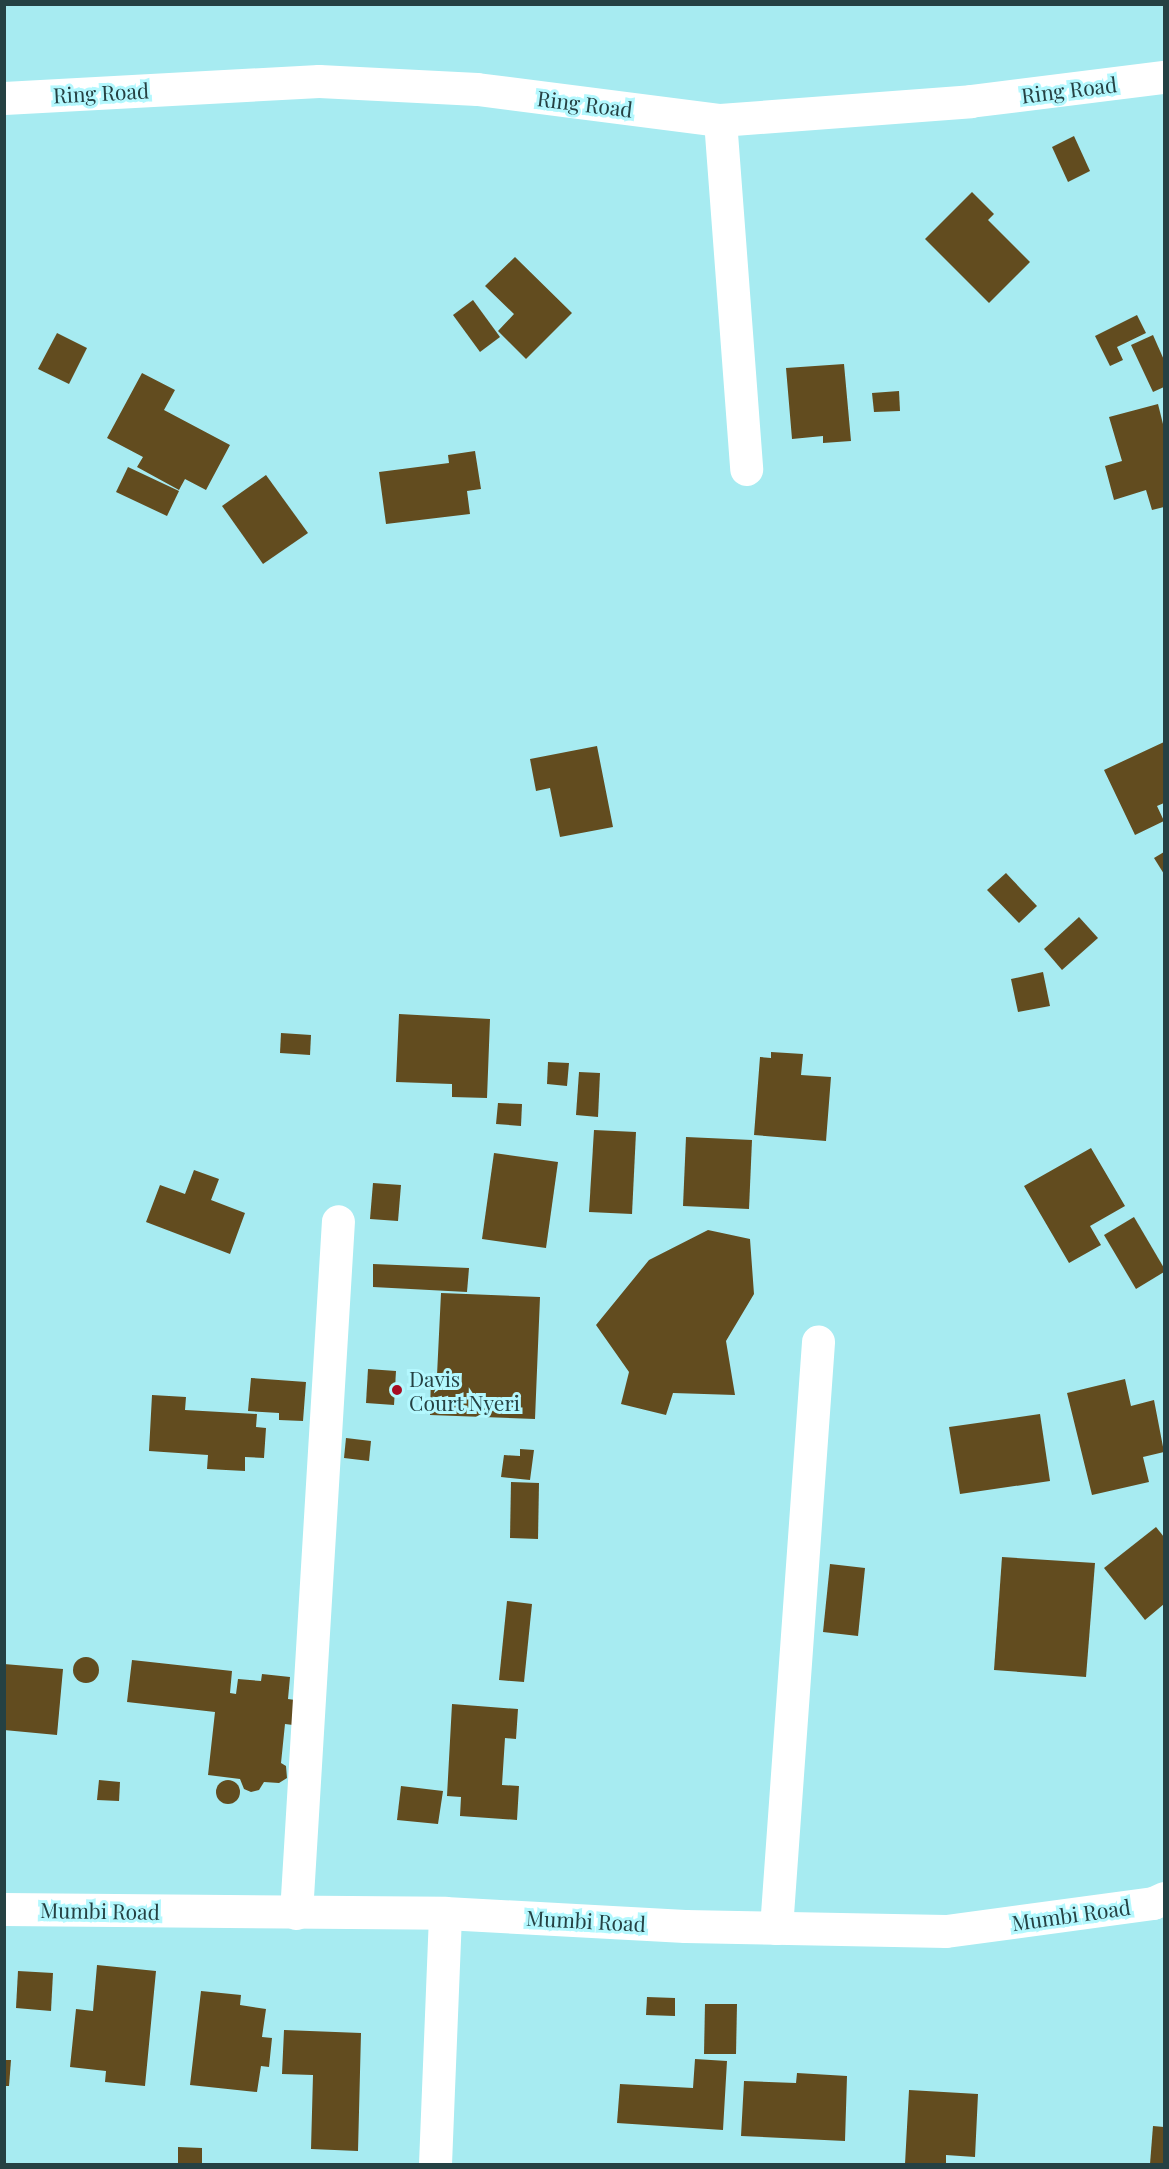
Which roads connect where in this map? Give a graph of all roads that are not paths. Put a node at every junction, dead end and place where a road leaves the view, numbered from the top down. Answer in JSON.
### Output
{"nodes":[{"id":1,"x":1164,"y":77,"type":"edge"},
{"id":2,"x":4,"y":98,"type":"edge"},
{"id":3,"x":720,"y":120,"type":"junction"},
{"id":4,"x":746,"y":469,"type":"dead end"},
{"id":5,"x":338,"y":1221,"type":"dead end"},
{"id":6,"x":818,"y":1342,"type":"dead end"},
{"id":7,"x":1164,"y":1898,"type":"edge"},
{"id":8,"x":4,"y":1909,"type":"edge"},
{"id":9,"x":296,"y":1913,"type":"junction"},
{"id":10,"x":445,"y":1913,"type":"junction"},
{"id":11,"x":776,"y":1928,"type":"junction"},
{"id":12,"x":435,"y":2164,"type":"edge"}],
"edges":[{"from":1,"to":3,"type":"street","name":"Ring Road"},
{"from":2,"to":3,"type":"street","name":"Ring Road"},
{"from":3,"to":4,"type":"street"},
{"from":5,"to":9,"type":"street"},
{"from":6,"to":11,"type":"street"},
{"from":7,"to":11,"type":"street","name":"Mumbi Road"},
{"from":8,"to":9,"type":"street","name":"Mumbi Road"},
{"from":9,"to":10,"type":"street","name":"Mumbi Road"},
{"from":10,"to":11,"type":"street","name":"Mumbi Road"},
{"from":10,"to":12,"type":"street"}]}
